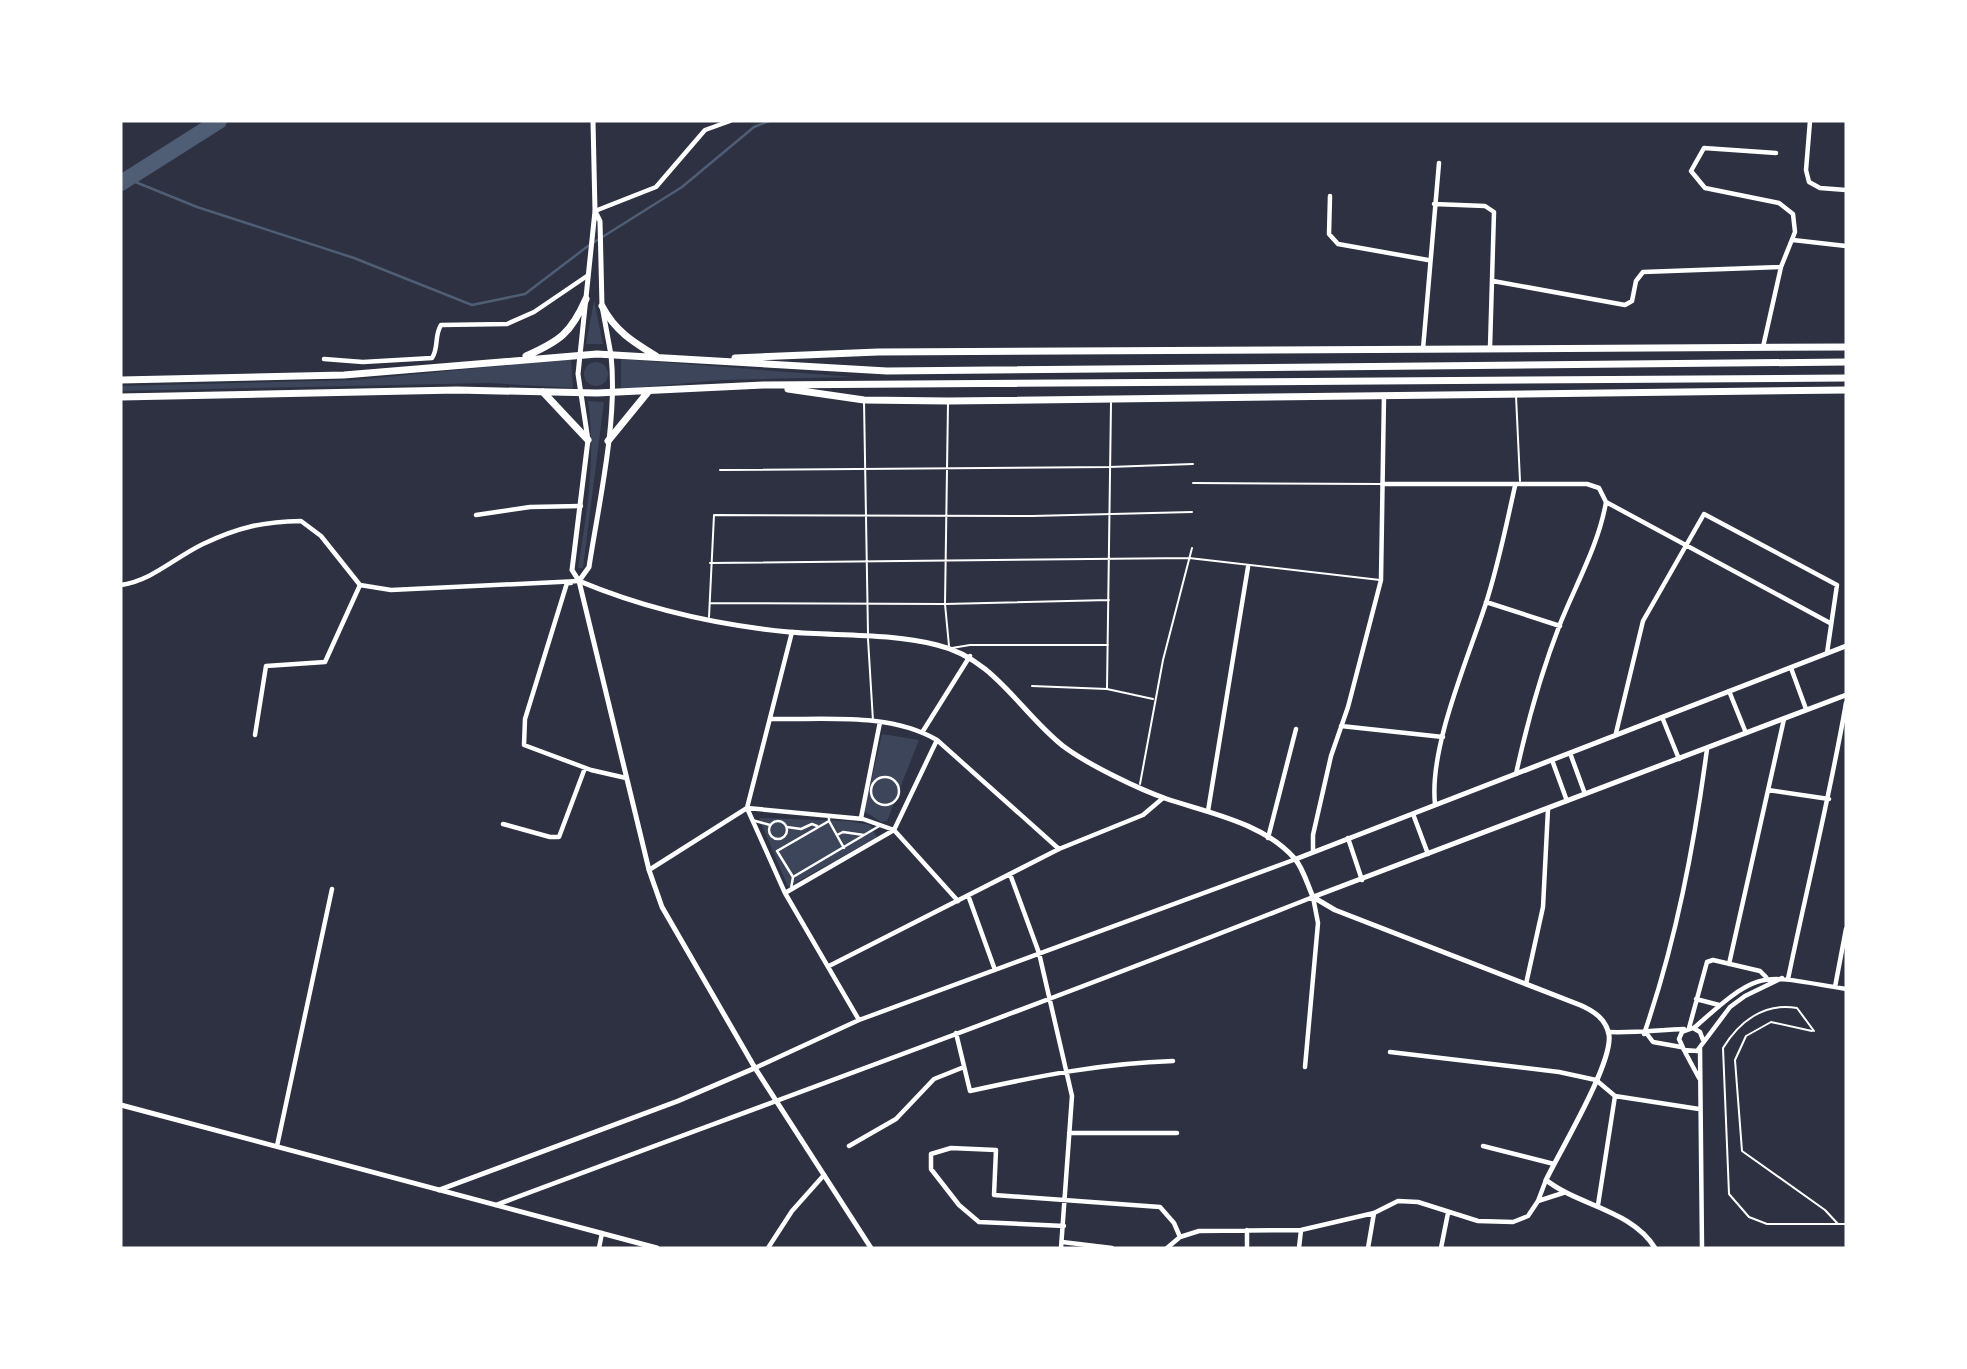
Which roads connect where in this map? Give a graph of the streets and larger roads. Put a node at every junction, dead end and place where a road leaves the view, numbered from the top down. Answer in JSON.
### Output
{"nodes":[{"id":1,"x":593,"y":121,"type":"edge"},
{"id":2,"x":730,"y":121,"type":"edge"},
{"id":3,"x":1810,"y":121,"type":"edge"},
{"id":4,"x":1776,"y":153,"type":"dead end"},
{"id":5,"x":1439,"y":163,"type":"dead end"},
{"id":6,"x":1846,"y":190,"type":"edge"},
{"id":7,"x":1330,"y":195,"type":"dead end"},
{"id":8,"x":1434,"y":204,"type":"junction"},
{"id":9,"x":595,"y":211,"type":"junction"},
{"id":10,"x":1793,"y":240,"type":"junction"},
{"id":11,"x":1846,"y":246,"type":"edge"},
{"id":12,"x":1428,"y":260,"type":"junction"},
{"id":13,"x":1781,"y":267,"type":"junction"},
{"id":14,"x":587,"y":276,"type":"junction"},
{"id":15,"x":1493,"y":281,"type":"junction"},
{"id":16,"x":586,"y":299,"type":"junction"},
{"id":17,"x":602,"y":306,"type":"junction"},
{"id":18,"x":1763,"y":347,"type":"junction"},
{"id":19,"x":1846,"y":347,"type":"edge"},
{"id":20,"x":1489,"y":349,"type":"junction"},
{"id":21,"x":1423,"y":350,"type":"junction"},
{"id":22,"x":580,"y":355,"type":"junction"},
{"id":23,"x":611,"y":355,"type":"junction"},
{"id":24,"x":656,"y":357,"type":"junction"},
{"id":25,"x":522,"y":358,"type":"junction"},
{"id":26,"x":324,"y":359,"type":"dead end"},
{"id":27,"x":709,"y":360,"type":"junction"},
{"id":28,"x":1846,"y":362,"type":"edge"},
{"id":29,"x":1846,"y":378,"type":"edge"},
{"id":30,"x":121,"y":380,"type":"edge"},
{"id":31,"x":763,"y":385,"type":"junction"},
{"id":32,"x":1846,"y":390,"type":"edge"},
{"id":33,"x":648,"y":392,"type":"junction"},
{"id":34,"x":543,"y":393,"type":"junction"},
{"id":35,"x":582,"y":393,"type":"junction"},
{"id":36,"x":610,"y":393,"type":"junction"},
{"id":37,"x":1384,"y":395,"type":"junction"},
{"id":38,"x":121,"y":397,"type":"edge"},
{"id":39,"x":588,"y":440,"type":"junction"},
{"id":40,"x":608,"y":441,"type":"junction"},
{"id":41,"x":1382,"y":484,"type":"junction"},
{"id":42,"x":1518,"y":486,"type":"junction"},
{"id":43,"x":1606,"y":502,"type":"junction"},
{"id":44,"x":582,"y":506,"type":"junction"},
{"id":45,"x":475,"y":515,"type":"dead end"},
{"id":46,"x":1688,"y":546,"type":"junction"},
{"id":47,"x":1248,"y":567,"type":"road end"},
{"id":48,"x":579,"y":581,"type":"junction"},
{"id":49,"x":121,"y":585,"type":"edge"},
{"id":50,"x":360,"y":585,"type":"junction"},
{"id":51,"x":1486,"y":602,"type":"junction"},
{"id":52,"x":1830,"y":623,"type":"junction"},
{"id":53,"x":1560,"y":626,"type":"junction"},
{"id":54,"x":792,"y":632,"type":"junction"},
{"id":55,"x":1846,"y":646,"type":"edge"},
{"id":56,"x":1827,"y":653,"type":"junction"},
{"id":57,"x":970,"y":656,"type":"junction"},
{"id":58,"x":1791,"y":668,"type":"junction"},
{"id":59,"x":1729,"y":691,"type":"junction"},
{"id":60,"x":1846,"y":695,"type":"edge"},
{"id":61,"x":1846,"y":703,"type":"edge"},
{"id":62,"x":1806,"y":709,"type":"junction"},
{"id":63,"x":1662,"y":717,"type":"junction"},
{"id":64,"x":770,"y":719,"type":"junction"},
{"id":65,"x":1784,"y":719,"type":"junction"},
{"id":66,"x":880,"y":722,"type":"junction"},
{"id":67,"x":1341,"y":726,"type":"junction"},
{"id":68,"x":1296,"y":729,"type":"dead end"},
{"id":69,"x":923,"y":732,"type":"junction"},
{"id":70,"x":1616,"y":733,"type":"junction"},
{"id":71,"x":1746,"y":733,"type":"junction"},
{"id":72,"x":254,"y":735,"type":"dead end"},
{"id":73,"x":1443,"y":737,"type":"junction"},
{"id":74,"x":937,"y":740,"type":"junction"},
{"id":75,"x":1707,"y":749,"type":"junction"},
{"id":76,"x":1569,"y":752,"type":"junction"},
{"id":77,"x":1552,"y":759,"type":"junction"},
{"id":78,"x":1679,"y":759,"type":"junction"},
{"id":79,"x":585,"y":768,"type":"junction"},
{"id":80,"x":1516,"y":774,"type":"junction"},
{"id":81,"x":626,"y":778,"type":"junction"},
{"id":82,"x":869,"y":787,"type":"junction"},
{"id":83,"x":1768,"y":790,"type":"junction"},
{"id":84,"x":898,"y":795,"type":"junction"},
{"id":85,"x":1586,"y":795,"type":"junction"},
{"id":86,"x":1163,"y":797,"type":"junction"},
{"id":87,"x":909,"y":799,"type":"junction"},
{"id":88,"x":1829,"y":799,"type":"junction"},
{"id":89,"x":1567,"y":802,"type":"junction"},
{"id":90,"x":1435,"y":804,"type":"junction"},
{"id":91,"x":747,"y":808,"type":"junction"},
{"id":92,"x":1548,"y":809,"type":"junction"},
{"id":93,"x":1208,"y":811,"type":"junction"},
{"id":94,"x":1413,"y":813,"type":"junction"},
{"id":95,"x":861,"y":818,"type":"junction"},
{"id":96,"x":829,"y":819,"type":"junction"},
{"id":97,"x":752,"y":820,"type":"junction"},
{"id":98,"x":503,"y":824,"type":"dead end"},
{"id":99,"x":771,"y":825,"type":"junction"},
{"id":100,"x":881,"y":825,"type":"junction"},
{"id":101,"x":787,"y":827,"type":"junction"},
{"id":102,"x":818,"y":827,"type":"junction"},
{"id":103,"x":894,"y":830,"type":"junction"},
{"id":104,"x":837,"y":835,"type":"junction"},
{"id":105,"x":866,"y":835,"type":"junction"},
{"id":106,"x":783,"y":838,"type":"junction"},
{"id":107,"x":1348,"y":838,"type":"junction"},
{"id":108,"x":1268,"y":839,"type":"junction"},
{"id":109,"x":787,"y":845,"type":"junction"},
{"id":110,"x":845,"y":848,"type":"junction"},
{"id":111,"x":1059,"y":849,"type":"junction"},
{"id":112,"x":1313,"y":852,"type":"junction"},
{"id":113,"x":1429,"y":855,"type":"junction"},
{"id":114,"x":1296,"y":859,"type":"junction"},
{"id":115,"x":649,"y":870,"type":"junction"},
{"id":116,"x":1010,"y":874,"type":"junction"},
{"id":117,"x":793,"y":877,"type":"junction"},
{"id":118,"x":1362,"y":880,"type":"junction"},
{"id":119,"x":332,"y":889,"type":"dead end"},
{"id":120,"x":791,"y":890,"type":"junction"},
{"id":121,"x":785,"y":893,"type":"junction"},
{"id":122,"x":968,"y":895,"type":"junction"},
{"id":123,"x":1313,"y":897,"type":"junction"},
{"id":124,"x":958,"y":901,"type":"junction"},
{"id":125,"x":1846,"y":929,"type":"edge"},
{"id":126,"x":1039,"y":953,"type":"junction"},
{"id":127,"x":1729,"y":964,"type":"junction"},
{"id":128,"x":829,"y":967,"type":"junction"},
{"id":129,"x":995,"y":970,"type":"junction"},
{"id":130,"x":1766,"y":977,"type":"junction"},
{"id":131,"x":1785,"y":979,"type":"junction"},
{"id":132,"x":1526,"y":984,"type":"junction"},
{"id":133,"x":1835,"y":987,"type":"junction"},
{"id":134,"x":1846,"y":989,"type":"edge"},
{"id":135,"x":1696,"y":999,"type":"junction"},
{"id":136,"x":1050,"y":1001,"type":"junction"},
{"id":137,"x":1720,"y":1005,"type":"junction"},
{"id":138,"x":859,"y":1020,"type":"junction"},
{"id":139,"x":1689,"y":1028,"type":"junction"},
{"id":140,"x":956,"y":1032,"type":"junction"},
{"id":141,"x":1609,"y":1032,"type":"junction"},
{"id":142,"x":1646,"y":1034,"type":"junction"},
{"id":143,"x":1703,"y":1040,"type":"junction"},
{"id":144,"x":1700,"y":1048,"type":"junction"},
{"id":145,"x":1683,"y":1049,"type":"junction"},
{"id":146,"x":1390,"y":1052,"type":"dead end"},
{"id":147,"x":1173,"y":1061,"type":"dead end"},
{"id":148,"x":964,"y":1067,"type":"junction"},
{"id":149,"x":1305,"y":1067,"type":"dead end"},
{"id":150,"x":755,"y":1068,"type":"junction"},
{"id":151,"x":1067,"y":1070,"type":"junction"},
{"id":152,"x":1699,"y":1079,"type":"junction"},
{"id":153,"x":1596,"y":1080,"type":"junction"},
{"id":154,"x":1615,"y":1096,"type":"junction"},
{"id":155,"x":776,"y":1100,"type":"junction"},
{"id":156,"x":121,"y":1105,"type":"edge"},
{"id":157,"x":1699,"y":1109,"type":"junction"},
{"id":158,"x":1069,"y":1133,"type":"junction"},
{"id":159,"x":1177,"y":1133,"type":"dead end"},
{"id":160,"x":277,"y":1146,"type":"junction"},
{"id":161,"x":849,"y":1146,"type":"dead end"},
{"id":162,"x":1483,"y":1146,"type":"dead end"},
{"id":163,"x":1554,"y":1164,"type":"junction"},
{"id":164,"x":824,"y":1175,"type":"junction"},
{"id":165,"x":1546,"y":1180,"type":"junction"},
{"id":166,"x":439,"y":1190,"type":"junction"},
{"id":167,"x":1563,"y":1193,"type":"junction"},
{"id":168,"x":1066,"y":1200,"type":"junction"},
{"id":169,"x":1538,"y":1200,"type":"junction"},
{"id":170,"x":495,"y":1205,"type":"junction"},
{"id":171,"x":1598,"y":1205,"type":"junction"},
{"id":172,"x":1374,"y":1213,"type":"junction"},
{"id":173,"x":1448,"y":1213,"type":"junction"},
{"id":174,"x":1064,"y":1226,"type":"junction"},
{"id":175,"x":1247,"y":1230,"type":"junction"},
{"id":176,"x":1301,"y":1230,"type":"junction"},
{"id":177,"x":602,"y":1233,"type":"junction"},
{"id":178,"x":1180,"y":1237,"type":"junction"},
{"id":179,"x":1062,"y":1245,"type":"edge"},
{"id":180,"x":599,"y":1248,"type":"edge"},
{"id":181,"x":657,"y":1248,"type":"edge"},
{"id":182,"x":768,"y":1248,"type":"edge"},
{"id":183,"x":870,"y":1248,"type":"edge"},
{"id":184,"x":1112,"y":1248,"type":"edge"},
{"id":185,"x":1167,"y":1248,"type":"edge"},
{"id":186,"x":1247,"y":1248,"type":"edge"},
{"id":187,"x":1300,"y":1248,"type":"edge"},
{"id":188,"x":1368,"y":1248,"type":"edge"},
{"id":189,"x":1441,"y":1248,"type":"edge"},
{"id":190,"x":1655,"y":1248,"type":"edge"},
{"id":191,"x":1702,"y":1248,"type":"edge"}],
"edges":[{"from":1,"to":9,"type":"street"},
{"from":2,"to":9,"type":"street"},
{"from":3,"to":6,"type":"street"},
{"from":4,"to":10,"type":"street"},
{"from":5,"to":8,"type":"street"},
{"from":7,"to":12,"type":"street"},
{"from":8,"to":12,"type":"street"},
{"from":8,"to":15,"type":"street"},
{"from":9,"to":14,"type":"street"},
{"from":9,"to":17,"type":"street"},
{"from":10,"to":11,"type":"street"},
{"from":10,"to":13,"type":"street"},
{"from":12,"to":21,"type":"street"},
{"from":13,"to":15,"type":"street"},
{"from":13,"to":18,"type":"street"},
{"from":14,"to":16,"type":"street"},
{"from":14,"to":26,"type":"street"},
{"from":15,"to":20,"type":"street"},
{"from":16,"to":22,"type":"street"},
{"from":16,"to":25,"type":"highway"},
{"from":17,"to":23,"type":"street"},
{"from":17,"to":24,"type":"highway"},
{"from":18,"to":19,"type":"highway"},
{"from":18,"to":20,"type":"highway"},
{"from":20,"to":21,"type":"highway"},
{"from":21,"to":27,"type":"highway"},
{"from":22,"to":23,"type":"highway"},
{"from":22,"to":25,"type":"highway"},
{"from":22,"to":35,"type":"street"},
{"from":23,"to":24,"type":"highway"},
{"from":23,"to":36,"type":"street"},
{"from":24,"to":27,"type":"highway"},
{"from":25,"to":30,"type":"highway"},
{"from":27,"to":28,"type":"highway"},
{"from":29,"to":31,"type":"highway"},
{"from":31,"to":33,"type":"highway"},
{"from":31,"to":37,"type":"highway"},
{"from":32,"to":37,"type":"highway"},
{"from":33,"to":36,"type":"highway"},
{"from":33,"to":40,"type":"highway"},
{"from":34,"to":35,"type":"highway"},
{"from":34,"to":38,"type":"highway"},
{"from":34,"to":39,"type":"highway"},
{"from":35,"to":36,"type":"highway"},
{"from":35,"to":39,"type":"street"},
{"from":36,"to":40,"type":"street"},
{"from":37,"to":41,"type":"street"},
{"from":39,"to":44,"type":"street"},
{"from":40,"to":48,"type":"street"},
{"from":41,"to":42,"type":"street"},
{"from":41,"to":67,"type":"street"},
{"from":42,"to":43,"type":"street"},
{"from":42,"to":51,"type":"street"},
{"from":43,"to":46,"type":"street"},
{"from":43,"to":53,"type":"street"},
{"from":44,"to":45,"type":"street"},
{"from":44,"to":48,"type":"street"},
{"from":46,"to":52,"type":"street"},
{"from":46,"to":52,"type":"street"},
{"from":46,"to":70,"type":"street"},
{"from":47,"to":93,"type":"street"},
{"from":48,"to":50,"type":"street"},
{"from":48,"to":54,"type":"street"},
{"from":48,"to":79,"type":"street"},
{"from":48,"to":81,"type":"street"},
{"from":49,"to":50,"type":"street"},
{"from":50,"to":72,"type":"street"},
{"from":51,"to":53,"type":"street"},
{"from":51,"to":73,"type":"street"},
{"from":52,"to":56,"type":"street"},
{"from":53,"to":80,"type":"street"},
{"from":54,"to":57,"type":"street"},
{"from":54,"to":64,"type":"street"},
{"from":55,"to":56,"type":"street"},
{"from":56,"to":58,"type":"street"},
{"from":57,"to":69,"type":"street"},
{"from":57,"to":86,"type":"street"},
{"from":58,"to":59,"type":"street"},
{"from":58,"to":62,"type":"street"},
{"from":59,"to":63,"type":"street"},
{"from":59,"to":71,"type":"street"},
{"from":60,"to":62,"type":"street"},
{"from":61,"to":88,"type":"street"},
{"from":62,"to":65,"type":"street"},
{"from":63,"to":70,"type":"street"},
{"from":63,"to":78,"type":"street"},
{"from":64,"to":66,"type":"street"},
{"from":64,"to":91,"type":"street"},
{"from":65,"to":71,"type":"street"},
{"from":65,"to":83,"type":"street"},
{"from":66,"to":69,"type":"street"},
{"from":66,"to":82,"type":"street"},
{"from":67,"to":73,"type":"street"},
{"from":67,"to":112,"type":"street"},
{"from":68,"to":108,"type":"street"},
{"from":69,"to":74,"type":"street"},
{"from":70,"to":76,"type":"street"},
{"from":71,"to":75,"type":"street"},
{"from":73,"to":90,"type":"street"},
{"from":74,"to":87,"type":"street"},
{"from":74,"to":111,"type":"street"},
{"from":75,"to":78,"type":"street"},
{"from":75,"to":142,"type":"street"},
{"from":76,"to":77,"type":"street"},
{"from":76,"to":85,"type":"street"},
{"from":77,"to":80,"type":"street"},
{"from":77,"to":89,"type":"street"},
{"from":78,"to":85,"type":"street"},
{"from":79,"to":81,"type":"street"},
{"from":79,"to":98,"type":"street"},
{"from":80,"to":90,"type":"street"},
{"from":81,"to":115,"type":"street"},
{"from":82,"to":84,"type":"street"},
{"from":82,"to":84,"type":"street"},
{"from":82,"to":95,"type":"street"},
{"from":83,"to":88,"type":"street"},
{"from":83,"to":127,"type":"street"},
{"from":84,"to":87,"type":"street"},
{"from":85,"to":89,"type":"street"},
{"from":86,"to":93,"type":"street"},
{"from":86,"to":111,"type":"street"},
{"from":87,"to":103,"type":"street"},
{"from":88,"to":131,"type":"street"},
{"from":89,"to":92,"type":"street"},
{"from":90,"to":94,"type":"street"},
{"from":91,"to":96,"type":"street"},
{"from":91,"to":97,"type":"street"},
{"from":91,"to":115,"type":"street"},
{"from":92,"to":113,"type":"street"},
{"from":92,"to":132,"type":"street"},
{"from":93,"to":108,"type":"street"},
{"from":94,"to":107,"type":"street"},
{"from":94,"to":113,"type":"street"},
{"from":95,"to":96,"type":"street"},
{"from":95,"to":100,"type":"street"},
{"from":96,"to":102,"type":"street"},
{"from":96,"to":104,"type":"street"},
{"from":97,"to":99,"type":"street"},
{"from":97,"to":121,"type":"street"},
{"from":99,"to":101,"type":"street"},
{"from":99,"to":106,"type":"street"},
{"from":100,"to":103,"type":"street"},
{"from":100,"to":105,"type":"street"},
{"from":101,"to":102,"type":"street"},
{"from":101,"to":106,"type":"street"},
{"from":102,"to":109,"type":"street"},
{"from":103,"to":120,"type":"street"},
{"from":103,"to":124,"type":"street"},
{"from":104,"to":105,"type":"street"},
{"from":104,"to":110,"type":"street"},
{"from":105,"to":110,"type":"street"},
{"from":106,"to":109,"type":"street"},
{"from":107,"to":112,"type":"street"},
{"from":107,"to":118,"type":"street"},
{"from":108,"to":114,"type":"street"},
{"from":109,"to":117,"type":"street"},
{"from":110,"to":117,"type":"street"},
{"from":111,"to":116,"type":"street"},
{"from":112,"to":114,"type":"street"},
{"from":113,"to":118,"type":"street"},
{"from":114,"to":123,"type":"street"},
{"from":114,"to":126,"type":"street"},
{"from":115,"to":150,"type":"street"},
{"from":116,"to":122,"type":"street"},
{"from":116,"to":126,"type":"street"},
{"from":117,"to":120,"type":"street"},
{"from":118,"to":123,"type":"street"},
{"from":119,"to":160,"type":"street"},
{"from":120,"to":121,"type":"street"},
{"from":121,"to":128,"type":"street"},
{"from":122,"to":124,"type":"street"},
{"from":122,"to":129,"type":"street"},
{"from":123,"to":132,"type":"street"},
{"from":123,"to":136,"type":"street"},
{"from":123,"to":149,"type":"street"},
{"from":124,"to":128,"type":"street"},
{"from":125,"to":133,"type":"street"},
{"from":126,"to":129,"type":"street"},
{"from":126,"to":136,"type":"street"},
{"from":127,"to":130,"type":"street"},
{"from":127,"to":135,"type":"street"},
{"from":128,"to":138,"type":"street"},
{"from":129,"to":138,"type":"street"},
{"from":130,"to":131,"type":"street"},
{"from":130,"to":137,"type":"street"},
{"from":131,"to":133,"type":"street"},
{"from":131,"to":143,"type":"street"},
{"from":132,"to":141,"type":"street"},
{"from":133,"to":134,"type":"street"},
{"from":135,"to":137,"type":"street"},
{"from":135,"to":139,"type":"street"},
{"from":136,"to":140,"type":"street"},
{"from":136,"to":151,"type":"street"},
{"from":137,"to":139,"type":"street"},
{"from":138,"to":150,"type":"street"},
{"from":139,"to":142,"type":"street"},
{"from":139,"to":143,"type":"street"},
{"from":139,"to":145,"type":"street"},
{"from":140,"to":148,"type":"street"},
{"from":140,"to":155,"type":"street"},
{"from":141,"to":142,"type":"street"},
{"from":141,"to":153,"type":"street"},
{"from":142,"to":145,"type":"street"},
{"from":143,"to":144,"type":"street"},
{"from":144,"to":145,"type":"street"},
{"from":144,"to":152,"type":"street"},
{"from":145,"to":152,"type":"street"},
{"from":146,"to":153,"type":"street"},
{"from":147,"to":151,"type":"street"},
{"from":148,"to":151,"type":"street"},
{"from":148,"to":161,"type":"street"},
{"from":150,"to":155,"type":"street"},
{"from":150,"to":166,"type":"street"},
{"from":151,"to":158,"type":"street"},
{"from":152,"to":157,"type":"street"},
{"from":153,"to":154,"type":"street"},
{"from":153,"to":163,"type":"street"},
{"from":154,"to":157,"type":"street"},
{"from":154,"to":171,"type":"street"},
{"from":155,"to":164,"type":"street"},
{"from":155,"to":170,"type":"street"},
{"from":156,"to":160,"type":"street"},
{"from":157,"to":191,"type":"street"},
{"from":158,"to":159,"type":"street"},
{"from":158,"to":168,"type":"street"},
{"from":160,"to":166,"type":"street"},
{"from":162,"to":163,"type":"street"},
{"from":163,"to":165,"type":"street"},
{"from":164,"to":182,"type":"street"},
{"from":164,"to":183,"type":"street"},
{"from":165,"to":167,"type":"street"},
{"from":165,"to":169,"type":"street"},
{"from":166,"to":170,"type":"street"},
{"from":167,"to":169,"type":"street"},
{"from":167,"to":171,"type":"street"},
{"from":168,"to":174,"type":"street"},
{"from":168,"to":174,"type":"street"},
{"from":168,"to":178,"type":"street"},
{"from":169,"to":173,"type":"street"},
{"from":170,"to":177,"type":"street"},
{"from":171,"to":190,"type":"street"},
{"from":172,"to":173,"type":"street"},
{"from":172,"to":176,"type":"street"},
{"from":172,"to":188,"type":"street"},
{"from":173,"to":189,"type":"street"},
{"from":174,"to":179,"type":"street"},
{"from":175,"to":176,"type":"street"},
{"from":175,"to":178,"type":"street"},
{"from":175,"to":186,"type":"street"},
{"from":176,"to":187,"type":"street"},
{"from":177,"to":180,"type":"street"},
{"from":177,"to":181,"type":"street"},
{"from":178,"to":185,"type":"street"},
{"from":179,"to":184,"type":"street"}]}
